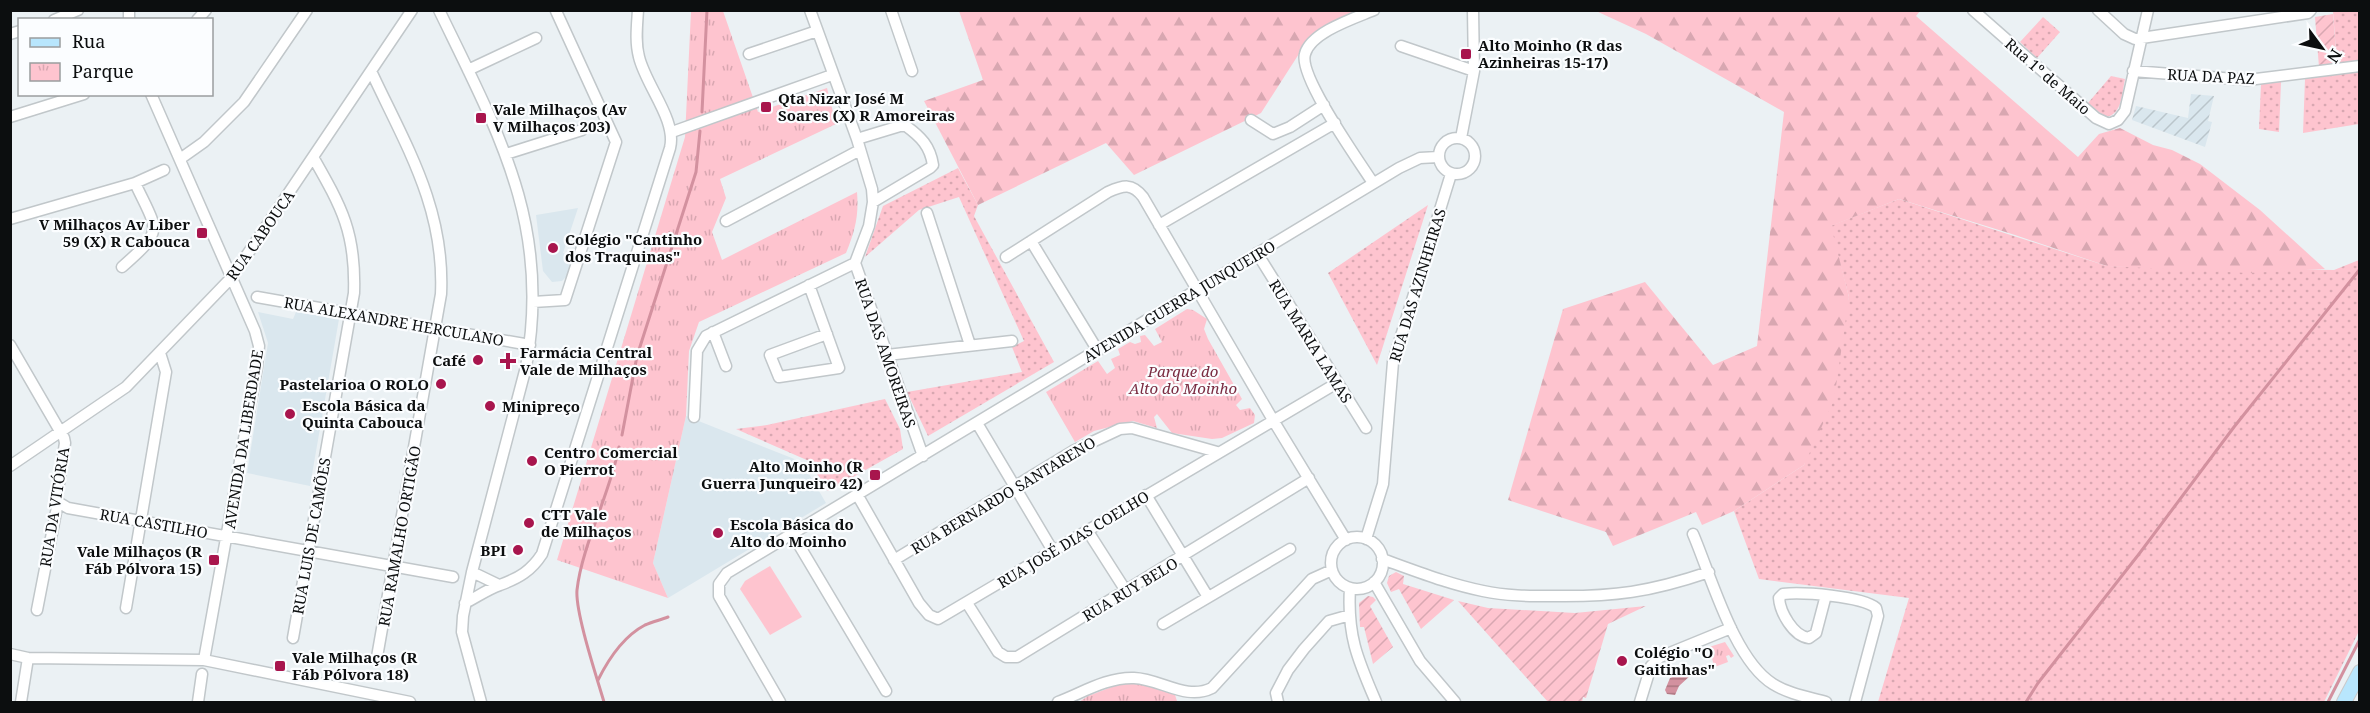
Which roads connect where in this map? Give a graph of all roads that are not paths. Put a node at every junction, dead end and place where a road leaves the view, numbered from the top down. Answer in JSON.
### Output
{"nodes":[{"id":1,"x":78,"y":10,"type":"edge"},
{"id":2,"x":308,"y":10,"type":"edge"},
{"id":3,"x":412,"y":10,"type":"edge"},
{"id":4,"x":439,"y":10,"type":"edge"},
{"id":5,"x":638,"y":10,"type":"edge"},
{"id":6,"x":810,"y":10,"type":"edge"},
{"id":7,"x":891,"y":10,"type":"edge"},
{"id":8,"x":1374,"y":10,"type":"edge"},
{"id":9,"x":1473,"y":10,"type":"edge"},
{"id":10,"x":2098,"y":10,"type":"edge"},
{"id":11,"x":2148,"y":10,"type":"edge"},
{"id":12,"x":2311,"y":10,"type":"edge"},
{"id":13,"x":556,"y":11,"type":"edge"},
{"id":14,"x":1974,"y":11,"type":"edge"},
{"id":15,"x":59,"y":18,"type":"edge"},
{"id":16,"x":817,"y":31,"type":"junction"},
{"id":17,"x":536,"y":38,"type":"dead end"},
{"id":18,"x":2140,"y":39,"type":"junction"},
{"id":19,"x":1401,"y":46,"type":"dead end"},
{"id":20,"x":749,"y":54,"type":"dead end"},
{"id":21,"x":2360,"y":66,"type":"edge"},
{"id":22,"x":468,"y":70,"type":"junction"},
{"id":23,"x":371,"y":71,"type":"junction"},
{"id":24,"x":912,"y":71,"type":"dead end"},
{"id":25,"x":1474,"y":71,"type":"junction"},
{"id":26,"x":2133,"y":71,"type":"junction"},
{"id":27,"x":832,"y":75,"type":"junction"},
{"id":28,"x":78,"y":96,"type":"edge"},
{"id":29,"x":152,"y":96,"type":"edge"},
{"id":30,"x":1324,"y":105,"type":"junction"},
{"id":31,"x":10,"y":117,"type":"edge"},
{"id":32,"x":1251,"y":120,"type":"dead end"},
{"id":33,"x":1335,"y":123,"type":"junction"},
{"id":34,"x":582,"y":130,"type":"dead end"},
{"id":35,"x":672,"y":132,"type":"junction"},
{"id":36,"x":1461,"y":138,"type":"junction"},
{"id":37,"x":858,"y":144,"type":"junction"},
{"id":38,"x":506,"y":154,"type":"junction"},
{"id":39,"x":314,"y":157,"type":"junction"},
{"id":40,"x":1438,"y":157,"type":"junction"},
{"id":41,"x":180,"y":159,"type":"junction"},
{"id":42,"x":165,"y":170,"type":"dead end"},
{"id":43,"x":1451,"y":174,"type":"junction"},
{"id":44,"x":135,"y":183,"type":"junction"},
{"id":45,"x":1373,"y":183,"type":"junction"},
{"id":46,"x":873,"y":202,"type":"junction"},
{"id":47,"x":927,"y":213,"type":"dead end"},
{"id":48,"x":10,"y":219,"type":"edge"},
{"id":49,"x":726,"y":221,"type":"dead end"},
{"id":50,"x":1159,"y":225,"type":"junction"},
{"id":51,"x":1031,"y":241,"type":"junction"},
{"id":52,"x":1257,"y":254,"type":"junction"},
{"id":53,"x":1006,"y":257,"type":"dead end"},
{"id":54,"x":855,"y":263,"type":"junction"},
{"id":55,"x":122,"y":267,"type":"dead end"},
{"id":56,"x":232,"y":277,"type":"junction"},
{"id":57,"x":809,"y":285,"type":"junction"},
{"id":58,"x":1198,"y":291,"type":"junction"},
{"id":59,"x":257,"y":297,"type":"dead end"},
{"id":60,"x":533,"y":302,"type":"junction"},
{"id":61,"x":350,"y":312,"type":"junction"},
{"id":62,"x":435,"y":327,"type":"junction"},
{"id":63,"x":713,"y":332,"type":"junction"},
{"id":64,"x":826,"y":334,"type":"junction"},
{"id":65,"x":1012,"y":341,"type":"dead end"},
{"id":66,"x":10,"y":345,"type":"edge"},
{"id":67,"x":530,"y":345,"type":"junction"},
{"id":68,"x":970,"y":345,"type":"junction"},
{"id":69,"x":1098,"y":351,"type":"junction"},
{"id":70,"x":160,"y":353,"type":"junction"},
{"id":71,"x":887,"y":355,"type":"junction"},
{"id":72,"x":726,"y":366,"type":"dead end"},
{"id":73,"x":1337,"y":382,"type":"junction"},
{"id":74,"x":694,"y":417,"type":"dead end"},
{"id":75,"x":1273,"y":420,"type":"junction"},
{"id":76,"x":977,"y":423,"type":"junction"},
{"id":77,"x":1366,"y":428,"type":"dead end"},
{"id":78,"x":61,"y":432,"type":"junction"},
{"id":79,"x":1217,"y":452,"type":"junction"},
{"id":80,"x":922,"y":456,"type":"junction"},
{"id":81,"x":10,"y":466,"type":"edge"},
{"id":82,"x":1309,"y":478,"type":"junction"},
{"id":83,"x":1014,"y":487,"type":"junction"},
{"id":84,"x":1146,"y":495,"type":"junction"},
{"id":85,"x":858,"y":496,"type":"junction"},
{"id":86,"x":58,"y":502,"type":"junction"},
{"id":87,"x":141,"y":521,"type":"junction"},
{"id":88,"x":1087,"y":530,"type":"junction"},
{"id":89,"x":1693,"y":534,"type":"dead end"},
{"id":90,"x":793,"y":535,"type":"junction"},
{"id":91,"x":227,"y":536,"type":"junction"},
{"id":92,"x":1366,"y":539,"type":"junction"},
{"id":93,"x":1346,"y":540,"type":"junction"},
{"id":94,"x":1290,"y":549,"type":"dead end"},
{"id":95,"x":309,"y":551,"type":"junction"},
{"id":96,"x":1053,"y":551,"type":"junction"},
{"id":97,"x":1184,"y":556,"type":"junction"},
{"id":98,"x":1383,"y":559,"type":"junction"},
{"id":99,"x":894,"y":560,"type":"junction"},
{"id":100,"x":393,"y":566,"type":"junction"},
{"id":101,"x":1332,"y":570,"type":"junction"},
{"id":102,"x":472,"y":572,"type":"junction"},
{"id":103,"x":1709,"y":572,"type":"junction"},
{"id":104,"x":453,"y":577,"type":"dead end"},
{"id":105,"x":1374,"y":582,"type":"junction"},
{"id":106,"x":499,"y":585,"type":"junction"},
{"id":107,"x":1350,"y":588,"type":"junction"},
{"id":108,"x":1126,"y":591,"type":"junction"},
{"id":109,"x":1826,"y":595,"type":"junction"},
{"id":110,"x":1208,"y":597,"type":"junction"},
{"id":111,"x":465,"y":603,"type":"junction"},
{"id":112,"x":967,"y":603,"type":"junction"},
{"id":113,"x":126,"y":608,"type":"dead end"},
{"id":114,"x":37,"y":610,"type":"dead end"},
{"id":115,"x":1350,"y":615,"type":"junction"},
{"id":116,"x":1163,"y":624,"type":"dead end"},
{"id":117,"x":1731,"y":628,"type":"junction"},
{"id":118,"x":293,"y":638,"type":"dead end"},
{"id":119,"x":10,"y":654,"type":"edge"},
{"id":120,"x":377,"y":657,"type":"dead end"},
{"id":121,"x":28,"y":658,"type":"junction"},
{"id":122,"x":204,"y":660,"type":"junction"},
{"id":123,"x":2360,"y":672,"type":"edge"},
{"id":124,"x":202,"y":674,"type":"dead end"},
{"id":125,"x":1183,"y":691,"type":"junction"},
{"id":126,"x":886,"y":692,"type":"dead end"},
{"id":127,"x":2351,"y":693,"type":"edge"},
{"id":128,"x":370,"y":698,"type":"edge"},
{"id":129,"x":1070,"y":700,"type":"edge"},
{"id":130,"x":21,"y":702,"type":"edge"},
{"id":131,"x":198,"y":702,"type":"edge"},
{"id":132,"x":410,"y":702,"type":"edge"},
{"id":133,"x":481,"y":702,"type":"edge"},
{"id":134,"x":780,"y":702,"type":"edge"},
{"id":135,"x":1058,"y":702,"type":"edge"},
{"id":136,"x":1189,"y":702,"type":"edge"},
{"id":137,"x":1278,"y":702,"type":"edge"},
{"id":138,"x":1376,"y":702,"type":"edge"},
{"id":139,"x":1455,"y":702,"type":"edge"},
{"id":140,"x":1640,"y":702,"type":"edge"},
{"id":141,"x":1826,"y":702,"type":"edge"},
{"id":142,"x":1855,"y":702,"type":"edge"}],
"edges":[{"from":1,"to":15,"type":"street"},
{"from":2,"to":41,"type":"street"},
{"from":3,"to":23,"type":"street","name":"RUA CABOUCA"},
{"from":4,"to":22,"type":"street"},
{"from":5,"to":35,"type":"street"},
{"from":6,"to":16,"type":"street","name":"RUA DAS AMOREIRAS"},
{"from":7,"to":24,"type":"street"},
{"from":8,"to":30,"type":"street"},
{"from":9,"to":25,"type":"street"},
{"from":10,"to":18,"type":"street"},
{"from":11,"to":18,"type":"street"},
{"from":12,"to":18,"type":"street"},
{"from":13,"to":60,"type":"street"},
{"from":14,"to":26,"type":"street","name":"Rua 1º de Maio"},
{"from":16,"to":20,"type":"street"},
{"from":16,"to":27,"type":"street","name":"RUA DAS AMOREIRAS"},
{"from":17,"to":22,"type":"street"},
{"from":18,"to":26,"type":"street"},
{"from":19,"to":25,"type":"street"},
{"from":21,"to":26,"type":"street","name":"RUA DA PAZ"},
{"from":22,"to":38,"type":"street"},
{"from":23,"to":39,"type":"street","name":"RUA CABOUCA"},
{"from":23,"to":62,"type":"street","name":"RUA RAMALHO ORTIGÃO"},
{"from":25,"to":36,"type":"street"},
{"from":27,"to":35,"type":"street"},
{"from":27,"to":37,"type":"street","name":"RUA DAS AMOREIRAS"},
{"from":28,"to":31,"type":"street"},
{"from":29,"to":41,"type":"street","name":"AVENIDA DA LIBERDADE"},
{"from":30,"to":32,"type":"street"},
{"from":30,"to":33,"type":"street"},
{"from":33,"to":45,"type":"street"},
{"from":33,"to":50,"type":"street"},
{"from":34,"to":38,"type":"street"},
{"from":35,"to":106,"type":"street"},
{"from":36,"to":40,"type":"street"},
{"from":36,"to":43,"type":"street"},
{"from":37,"to":46,"type":"street","name":"RUA DAS AMOREIRAS"},
{"from":37,"to":46,"type":"street"},
{"from":37,"to":49,"type":"street"},
{"from":38,"to":60,"type":"street"},
{"from":39,"to":56,"type":"street","name":"RUA CABOUCA"},
{"from":39,"to":61,"type":"street","name":"RUA LUIS DE CAMÕES"},
{"from":40,"to":43,"type":"street"},
{"from":40,"to":45,"type":"street","name":"AVENIDA GUERRA JUNQUEIRO"},
{"from":41,"to":56,"type":"street","name":"AVENIDA DA LIBERDADE"},
{"from":42,"to":44,"type":"street"},
{"from":43,"to":92,"type":"street","name":"RUA DAS AZINHEIRAS"},
{"from":44,"to":48,"type":"street"},
{"from":44,"to":55,"type":"street"},
{"from":45,"to":52,"type":"street","name":"AVENIDA GUERRA JUNQUEIRO"},
{"from":46,"to":54,"type":"street","name":"RUA DAS AMOREIRAS"},
{"from":47,"to":68,"type":"street"},
{"from":50,"to":51,"type":"street"},
{"from":50,"to":58,"type":"street"},
{"from":51,"to":53,"type":"street"},
{"from":51,"to":69,"type":"street"},
{"from":52,"to":58,"type":"street","name":"AVENIDA GUERRA JUNQUEIRO"},
{"from":52,"to":73,"type":"street","name":"RUA MARIA LAMAS"},
{"from":54,"to":57,"type":"street"},
{"from":54,"to":71,"type":"street","name":"RUA DAS AMOREIRAS"},
{"from":56,"to":70,"type":"street","name":"RUA CABOUCA"},
{"from":56,"to":91,"type":"street","name":"AVENIDA DA LIBERDADE"},
{"from":57,"to":63,"type":"street"},
{"from":57,"to":64,"type":"street"},
{"from":58,"to":69,"type":"street","name":"AVENIDA GUERRA JUNQUEIRO"},
{"from":58,"to":75,"type":"street"},
{"from":59,"to":61,"type":"street","name":"RUA ALEXANDRE HERCULANO"},
{"from":60,"to":67,"type":"street"},
{"from":61,"to":62,"type":"street","name":"RUA ALEXANDRE HERCULANO"},
{"from":61,"to":95,"type":"street","name":"RUA LUIS DE CAMÕES"},
{"from":62,"to":67,"type":"street","name":"RUA ALEXANDRE HERCULANO"},
{"from":62,"to":100,"type":"street","name":"RUA RAMALHO ORTIGÃO"},
{"from":63,"to":72,"type":"street"},
{"from":63,"to":74,"type":"street"},
{"from":64,"to":64,"type":"street"},
{"from":65,"to":68,"type":"street"},
{"from":66,"to":78,"type":"street","name":"RUA DA VITÓRIA"},
{"from":67,"to":102,"type":"street"},
{"from":68,"to":71,"type":"street"},
{"from":69,"to":76,"type":"street","name":"AVENIDA GUERRA JUNQUEIRO"},
{"from":70,"to":78,"type":"street","name":"RUA CABOUCA"},
{"from":70,"to":87,"type":"street"},
{"from":71,"to":80,"type":"street","name":"RUA DAS AMOREIRAS"},
{"from":73,"to":75,"type":"street","name":"RUA JOSÉ DIAS COELHO"},
{"from":73,"to":77,"type":"street","name":"RUA MARIA LAMAS"},
{"from":75,"to":79,"type":"street","name":"RUA JOSÉ DIAS COELHO"},
{"from":75,"to":82,"type":"street"},
{"from":76,"to":80,"type":"street","name":"AVENIDA GUERRA JUNQUEIRO"},
{"from":76,"to":83,"type":"street"},
{"from":78,"to":81,"type":"street","name":"RUA CABOUCA"},
{"from":78,"to":86,"type":"street","name":"RUA DA VITÓRIA"},
{"from":79,"to":83,"type":"street","name":"RUA BERNARDO SANTARENO"},
{"from":79,"to":84,"type":"street","name":"RUA JOSÉ DIAS COELHO"},
{"from":80,"to":85,"type":"street","name":"AVENIDA GUERRA JUNQUEIRO"},
{"from":82,"to":93,"type":"street"},
{"from":82,"to":97,"type":"street","name":"RUA RUY BELO"},
{"from":83,"to":96,"type":"street"},
{"from":83,"to":99,"type":"street","name":"RUA BERNARDO SANTARENO"},
{"from":84,"to":88,"type":"street","name":"RUA JOSÉ DIAS COELHO"},
{"from":84,"to":97,"type":"street"},
{"from":85,"to":90,"type":"street","name":"AVENIDA GUERRA JUNQUEIRO"},
{"from":85,"to":99,"type":"street","name":"RUA JOSÉ DIAS COELHO"},
{"from":86,"to":87,"type":"street","name":"RUA CASTILHO"},
{"from":86,"to":114,"type":"street","name":"RUA DA VITÓRIA"},
{"from":87,"to":91,"type":"street","name":"RUA CASTILHO"},
{"from":87,"to":113,"type":"street"},
{"from":88,"to":96,"type":"street","name":"RUA JOSÉ DIAS COELHO"},
{"from":88,"to":108,"type":"street"},
{"from":89,"to":103,"type":"street"},
{"from":90,"to":126,"type":"street"},
{"from":90,"to":134,"type":"street","name":"AVENIDA GUERRA JUNQUEIRO"},
{"from":91,"to":95,"type":"street","name":"RUA CASTILHO"},
{"from":91,"to":122,"type":"street","name":"AVENIDA DA LIBERDADE"},
{"from":92,"to":93,"type":"street"},
{"from":92,"to":98,"type":"street"},
{"from":93,"to":101,"type":"street"},
{"from":94,"to":110,"type":"street"},
{"from":95,"to":100,"type":"street","name":"RUA CASTILHO"},
{"from":95,"to":118,"type":"street","name":"RUA LUIS DE CAMÕES"},
{"from":96,"to":112,"type":"street","name":"RUA JOSÉ DIAS COELHO"},
{"from":97,"to":108,"type":"street","name":"RUA RUY BELO"},
{"from":97,"to":110,"type":"street"},
{"from":98,"to":103,"type":"street"},
{"from":98,"to":105,"type":"street"},
{"from":99,"to":112,"type":"street","name":"RUA JOSÉ DIAS COELHO"},
{"from":100,"to":104,"type":"street","name":"RUA CASTILHO"},
{"from":100,"to":120,"type":"street","name":"RUA RAMALHO ORTIGÃO"},
{"from":101,"to":107,"type":"street"},
{"from":101,"to":125,"type":"street"},
{"from":102,"to":106,"type":"street"},
{"from":102,"to":111,"type":"street"},
{"from":103,"to":117,"type":"street"},
{"from":105,"to":107,"type":"street"},
{"from":105,"to":139,"type":"street"},
{"from":106,"to":111,"type":"street"},
{"from":107,"to":115,"type":"street"},
{"from":108,"to":112,"type":"street","name":"RUA RUY BELO"},
{"from":109,"to":109,"type":"street"},
{"from":109,"to":142,"type":"street"},
{"from":110,"to":116,"type":"street"},
{"from":111,"to":133,"type":"street"},
{"from":115,"to":137,"type":"street"},
{"from":115,"to":138,"type":"street"},
{"from":117,"to":140,"type":"street"},
{"from":117,"to":141,"type":"street"},
{"from":119,"to":121,"type":"street"},
{"from":121,"to":122,"type":"street"},
{"from":121,"to":130,"type":"street"},
{"from":122,"to":128,"type":"street"},
{"from":123,"to":127,"type":"main road"},
{"from":124,"to":131,"type":"street"},
{"from":125,"to":129,"type":"street"},
{"from":125,"to":136,"type":"street"},
{"from":128,"to":132,"type":"street"},
{"from":129,"to":135,"type":"street"}]}
